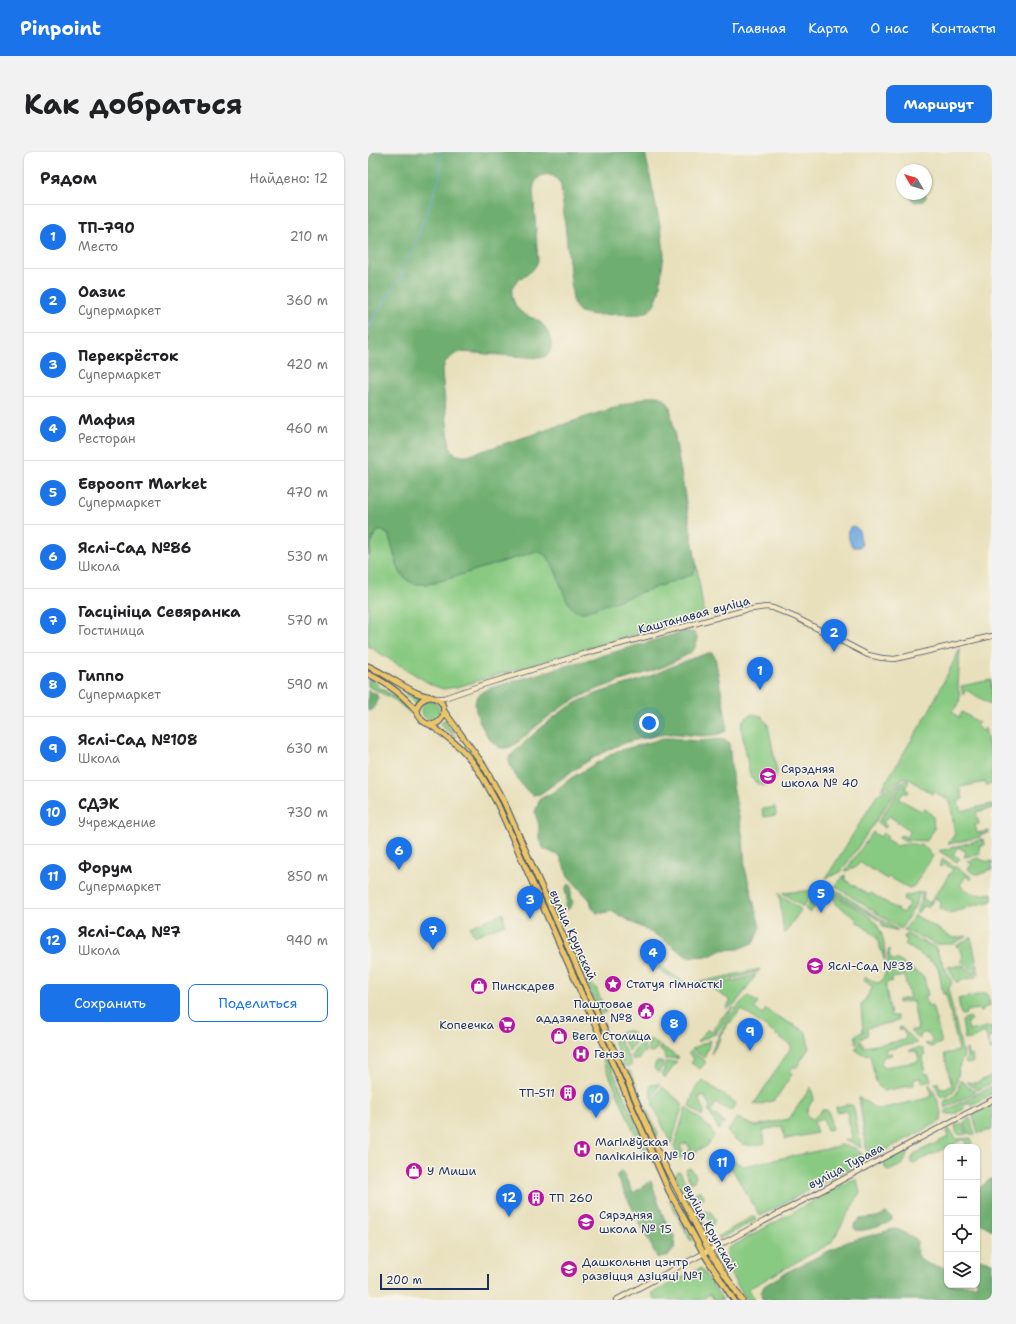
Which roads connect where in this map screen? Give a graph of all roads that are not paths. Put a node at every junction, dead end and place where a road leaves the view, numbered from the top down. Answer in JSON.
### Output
{"nodes":[{"id":1,"x":992,"y":636,"type":"edge"},
{"id":2,"x":368,"y":666,"type":"edge"},
{"id":3,"x":368,"y":674,"type":"edge"},
{"id":4,"x":432,"y":697,"type":"junction"},
{"id":5,"x":444,"y":698,"type":"junction"},
{"id":6,"x":444,"y":709,"type":"junction"},
{"id":7,"x":417,"y":712,"type":"junction"},
{"id":8,"x":429,"y":724,"type":"junction"},
{"id":9,"x":992,"y":1100,"type":"edge"},
{"id":10,"x":707,"y":1252,"type":"junction"},
{"id":11,"x":616,"y":1300,"type":"edge"},
{"id":12,"x":734,"y":1300,"type":"edge"},
{"id":13,"x":742,"y":1300,"type":"edge"}],
"edges":[{"from":1,"to":5,"type":"main road","name":"Каштанавая вуліца"},
{"from":2,"to":4,"type":"main road"},
{"from":3,"to":7,"type":"main road"},
{"from":4,"to":5,"type":"main road","name":"Каштанавая вуліца"},
{"from":4,"to":6,"type":"main road"},
{"from":4,"to":7,"type":"main road"},
{"from":5,"to":6,"type":"main road"},
{"from":6,"to":8,"type":"main road"},
{"from":6,"to":10,"type":"main road","name":"вуліца Крупскай"},
{"from":7,"to":8,"type":"main road"},
{"from":8,"to":10,"type":"main road","name":"вуліца Крупскай"},
{"from":9,"to":10,"type":"main road","name":"вуліца Турава"},
{"from":10,"to":11,"type":"main road","name":"вуліца Турава"},
{"from":10,"to":12,"type":"main road","name":"вуліца Крупскай"},
{"from":10,"to":13,"type":"main road","name":"вуліца Крупскай"}]}
